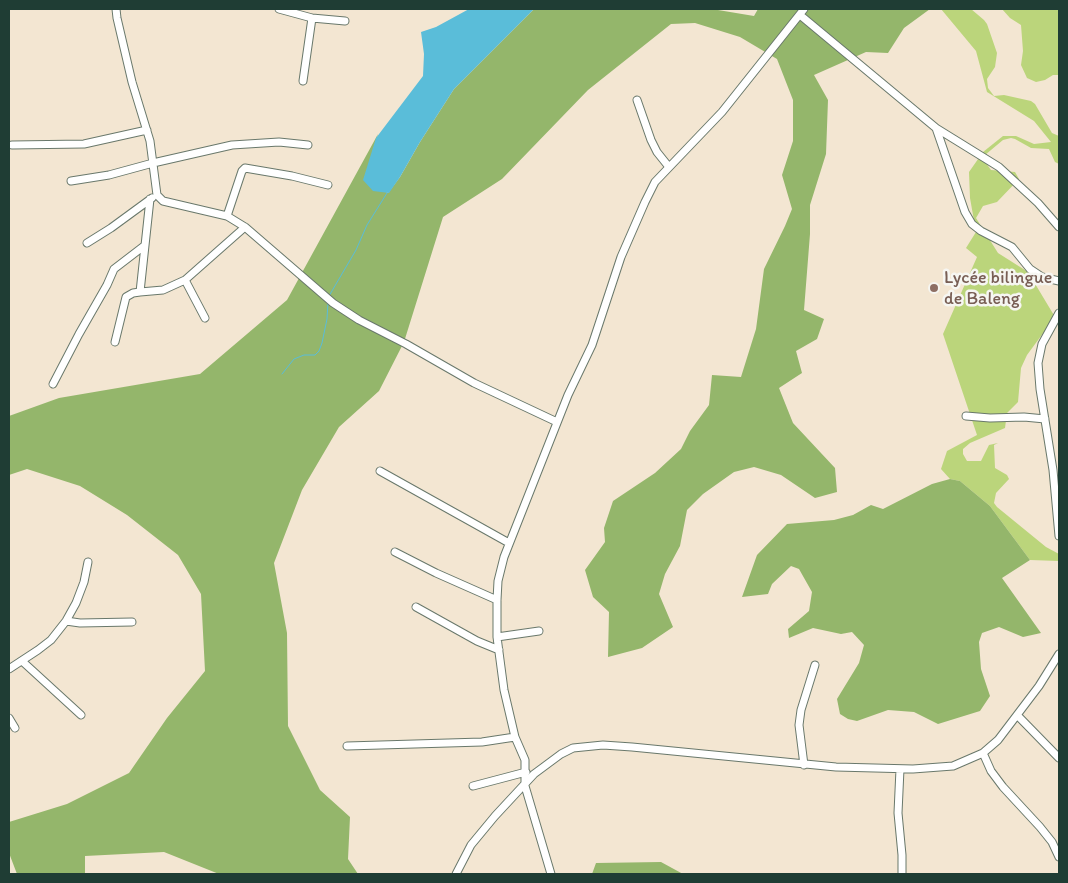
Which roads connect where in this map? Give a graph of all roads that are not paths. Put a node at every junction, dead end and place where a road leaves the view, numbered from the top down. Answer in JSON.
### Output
{"nodes":[{"id":1,"x":116,"y":9,"type":"edge"},
{"id":2,"x":279,"y":9,"type":"edge"},
{"id":3,"x":802,"y":12,"type":"edge"},
{"id":4,"x":312,"y":18,"type":"junction"},
{"id":5,"x":345,"y":21,"type":"dead end"},
{"id":6,"x":303,"y":81,"type":"dead end"},
{"id":7,"x":637,"y":100,"type":"dead end"},
{"id":8,"x":936,"y":128,"type":"junction"},
{"id":9,"x":148,"y":130,"type":"junction"},
{"id":10,"x":12,"y":145,"type":"dead end"},
{"id":11,"x":308,"y":145,"type":"dead end"},
{"id":12,"x":153,"y":163,"type":"junction"},
{"id":13,"x":669,"y":167,"type":"junction"},
{"id":14,"x":71,"y":181,"type":"dead end"},
{"id":15,"x":328,"y":185,"type":"dead end"},
{"id":16,"x":157,"y":195,"type":"junction"},
{"id":17,"x":150,"y":199,"type":"junction"},
{"id":18,"x":227,"y":216,"type":"junction"},
{"id":19,"x":245,"y":227,"type":"junction"},
{"id":20,"x":1059,"y":227,"type":"edge"},
{"id":21,"x":87,"y":243,"type":"dead end"},
{"id":22,"x":144,"y":246,"type":"junction"},
{"id":23,"x":185,"y":280,"type":"junction"},
{"id":24,"x":1059,"y":281,"type":"edge"},
{"id":25,"x":140,"y":292,"type":"junction"},
{"id":26,"x":1059,"y":313,"type":"edge"},
{"id":27,"x":205,"y":318,"type":"dead end"},
{"id":28,"x":115,"y":342,"type":"dead end"},
{"id":29,"x":53,"y":384,"type":"dead end"},
{"id":30,"x":966,"y":416,"type":"dead end"},
{"id":31,"x":1044,"y":419,"type":"junction"},
{"id":32,"x":557,"y":422,"type":"junction"},
{"id":33,"x":380,"y":471,"type":"dead end"},
{"id":34,"x":1059,"y":536,"type":"edge"},
{"id":35,"x":509,"y":543,"type":"junction"},
{"id":36,"x":395,"y":552,"type":"dead end"},
{"id":37,"x":88,"y":562,"type":"dead end"},
{"id":38,"x":497,"y":600,"type":"junction"},
{"id":39,"x":416,"y":606,"type":"dead end"},
{"id":40,"x":66,"y":621,"type":"junction"},
{"id":41,"x":132,"y":622,"type":"dead end"},
{"id":42,"x":538,"y":631,"type":"dead end"},
{"id":43,"x":498,"y":636,"type":"junction"},
{"id":44,"x":499,"y":650,"type":"junction"},
{"id":45,"x":1059,"y":654,"type":"edge"},
{"id":46,"x":22,"y":661,"type":"junction"},
{"id":47,"x":815,"y":665,"type":"dead end"},
{"id":48,"x":9,"y":669,"type":"edge"},
{"id":49,"x":81,"y":715,"type":"dead end"},
{"id":50,"x":1018,"y":716,"type":"junction"},
{"id":51,"x":9,"y":718,"type":"edge"},
{"id":52,"x":15,"y":728,"type":"dead end"},
{"id":53,"x":515,"y":737,"type":"junction"},
{"id":54,"x":347,"y":746,"type":"dead end"},
{"id":55,"x":982,"y":753,"type":"junction"},
{"id":56,"x":1059,"y":758,"type":"edge"},
{"id":57,"x":804,"y":765,"type":"junction"},
{"id":58,"x":900,"y":769,"type":"junction"},
{"id":59,"x":526,"y":772,"type":"junction"},
{"id":60,"x":473,"y":786,"type":"dead end"},
{"id":61,"x":525,"y":786,"type":"junction"},
{"id":62,"x":1059,"y":857,"type":"edge"},
{"id":63,"x":456,"y":874,"type":"edge"},
{"id":64,"x":551,"y":874,"type":"edge"},
{"id":65,"x":902,"y":874,"type":"edge"}],
"edges":[{"from":1,"to":9,"type":"street"},
{"from":2,"to":4,"type":"street"},
{"from":3,"to":8,"type":"street"},
{"from":3,"to":13,"type":"street"},
{"from":4,"to":5,"type":"street"},
{"from":4,"to":6,"type":"street"},
{"from":7,"to":13,"type":"street"},
{"from":8,"to":20,"type":"street"},
{"from":8,"to":24,"type":"street"},
{"from":9,"to":10,"type":"street"},
{"from":9,"to":12,"type":"street"},
{"from":11,"to":12,"type":"street"},
{"from":12,"to":14,"type":"street"},
{"from":12,"to":16,"type":"street"},
{"from":13,"to":32,"type":"street"},
{"from":15,"to":18,"type":"street"},
{"from":16,"to":17,"type":"street"},
{"from":16,"to":18,"type":"street"},
{"from":17,"to":21,"type":"street"},
{"from":17,"to":22,"type":"street"},
{"from":18,"to":19,"type":"street"},
{"from":19,"to":23,"type":"street"},
{"from":19,"to":32,"type":"street"},
{"from":22,"to":25,"type":"street"},
{"from":22,"to":29,"type":"street"},
{"from":23,"to":25,"type":"street"},
{"from":23,"to":27,"type":"street"},
{"from":25,"to":28,"type":"street"},
{"from":26,"to":31,"type":"street"},
{"from":30,"to":31,"type":"street"},
{"from":31,"to":34,"type":"street"},
{"from":32,"to":35,"type":"street"},
{"from":33,"to":35,"type":"street"},
{"from":35,"to":38,"type":"street"},
{"from":36,"to":38,"type":"street"},
{"from":37,"to":40,"type":"street"},
{"from":38,"to":43,"type":"street"},
{"from":39,"to":44,"type":"street"},
{"from":40,"to":41,"type":"street"},
{"from":40,"to":46,"type":"street"},
{"from":42,"to":43,"type":"street"},
{"from":43,"to":44,"type":"street"},
{"from":44,"to":53,"type":"street"},
{"from":45,"to":50,"type":"street"},
{"from":46,"to":48,"type":"street"},
{"from":46,"to":49,"type":"street"},
{"from":47,"to":57,"type":"street"},
{"from":50,"to":55,"type":"street"},
{"from":50,"to":56,"type":"street"},
{"from":51,"to":52,"type":"street"},
{"from":53,"to":54,"type":"street"},
{"from":53,"to":59,"type":"street"},
{"from":55,"to":58,"type":"street"},
{"from":55,"to":62,"type":"street"},
{"from":57,"to":58,"type":"street"},
{"from":57,"to":61,"type":"street"},
{"from":58,"to":65,"type":"street"},
{"from":59,"to":60,"type":"street"},
{"from":59,"to":61,"type":"street"},
{"from":61,"to":63,"type":"street"},
{"from":61,"to":64,"type":"street"}]}
